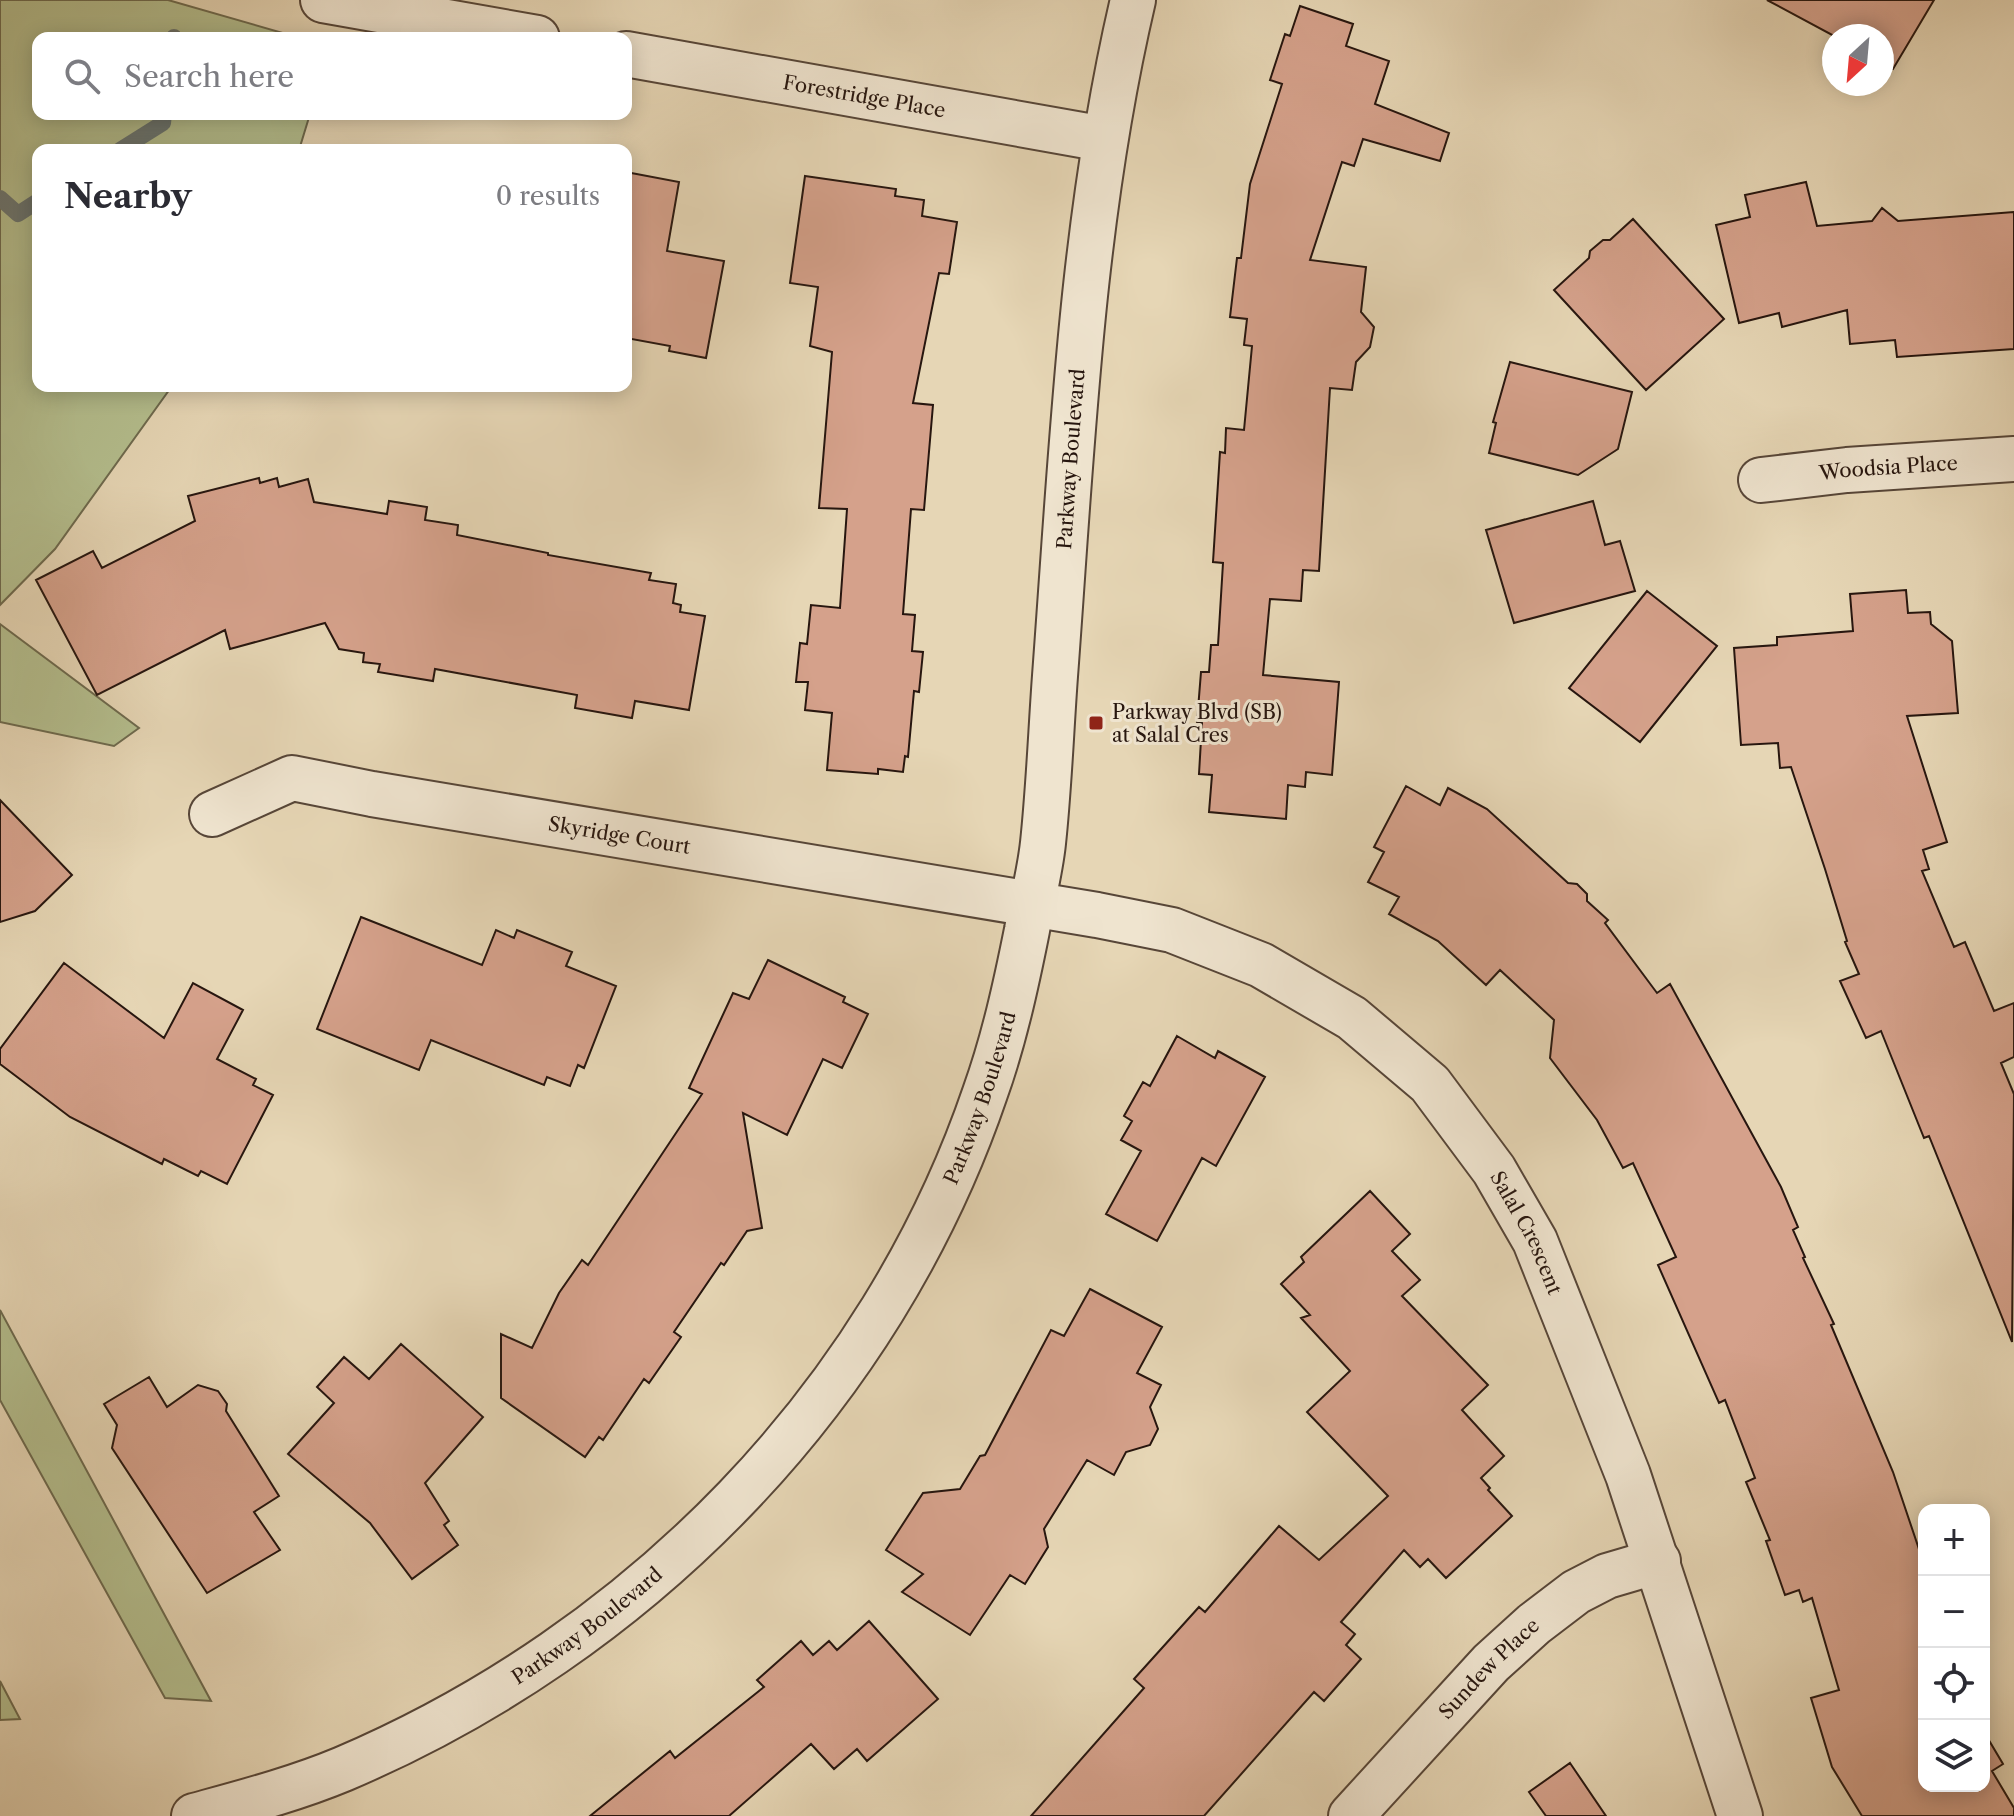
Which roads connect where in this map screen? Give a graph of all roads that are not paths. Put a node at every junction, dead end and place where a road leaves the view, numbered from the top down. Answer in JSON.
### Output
{"nodes":[{"id":1,"x":323,"y":0,"type":"edge"},
{"id":2,"x":1133,"y":0,"type":"edge"},
{"id":3,"x":503,"y":32,"type":"edge"},
{"id":4,"x":632,"y":55,"type":"edge"},
{"id":5,"x":1104,"y":139,"type":"junction"},
{"id":6,"x":2013,"y":466,"type":"edge"},
{"id":7,"x":1761,"y":480,"type":"dead end"},
{"id":8,"x":212,"y":814,"type":"dead end"},
{"id":9,"x":1032,"y":904,"type":"junction"},
{"id":10,"x":1658,"y":1561,"type":"junction"},
{"id":11,"x":194,"y":1816,"type":"edge"},
{"id":12,"x":1351,"y":1816,"type":"edge"},
{"id":13,"x":1740,"y":1816,"type":"edge"}],
"edges":[{"from":1,"to":3,"type":"street"},
{"from":2,"to":5,"type":"street","name":"Parkway Boulevard"},
{"from":4,"to":5,"type":"street","name":"Forestridge Place"},
{"from":5,"to":9,"type":"street","name":"Parkway Boulevard"},
{"from":6,"to":7,"type":"street","name":"Woodsia Place"},
{"from":8,"to":9,"type":"street","name":"Skyridge Court"},
{"from":9,"to":10,"type":"street","name":"Salal Crescent"},
{"from":9,"to":11,"type":"street","name":"Parkway Boulevard"},
{"from":10,"to":12,"type":"street","name":"Sundew Place"},
{"from":10,"to":13,"type":"street","name":"Salal Crescent"}]}
